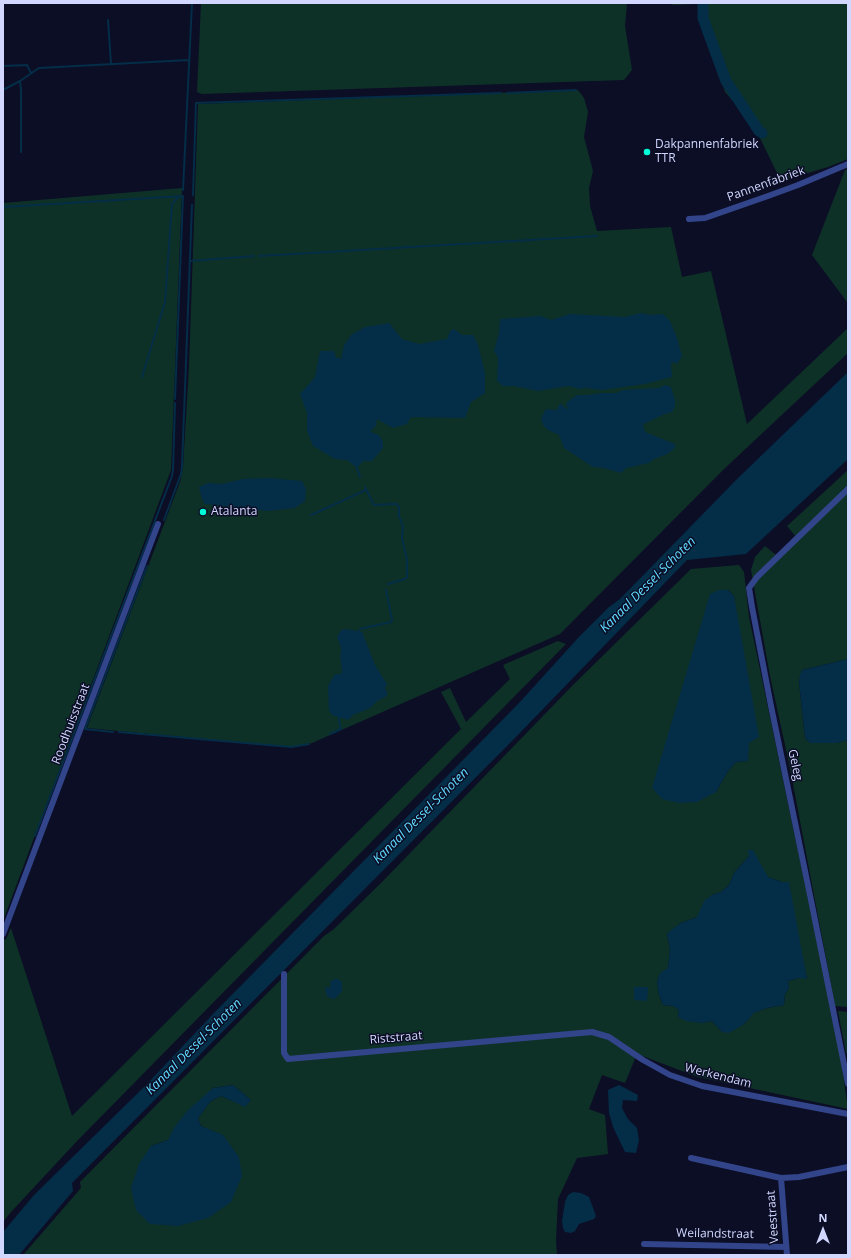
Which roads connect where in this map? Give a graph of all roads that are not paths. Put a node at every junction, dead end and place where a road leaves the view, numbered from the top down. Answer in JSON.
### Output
{"nodes":[{"id":1,"x":848,"y":164,"type":"edge"},
{"id":2,"x":689,"y":219,"type":"dead end"},
{"id":3,"x":848,"y":488,"type":"edge"},
{"id":4,"x":158,"y":524,"type":"dead end"},
{"id":5,"x":4,"y":932,"type":"edge"},
{"id":6,"x":284,"y":974,"type":"dead end"},
{"id":7,"x":592,"y":1032,"type":"joint"},
{"id":8,"x":848,"y":1084,"type":"edge"},
{"id":9,"x":848,"y":1114,"type":"edge"},
{"id":10,"x":691,"y":1158,"type":"dead end"},
{"id":11,"x":848,"y":1167,"type":"edge"},
{"id":12,"x":781,"y":1178,"type":"junction"},
{"id":13,"x":644,"y":1244,"type":"dead end"},
{"id":14,"x":786,"y":1247,"type":"junction"},
{"id":15,"x":787,"y":1255,"type":"edge"}],
"edges":[{"from":1,"to":2,"type":"street","name":"Pannenfabriek"},
{"from":3,"to":8,"type":"street","name":"Geleg"},
{"from":4,"to":5,"type":"street","name":"Roodhuisstraat"},
{"from":6,"to":7,"type":"street","name":"Riststraat"},
{"from":7,"to":9,"type":"street","name":"Werkendam"},
{"from":10,"to":12,"type":"street"},
{"from":11,"to":12,"type":"street"},
{"from":12,"to":14,"type":"street","name":"Veestraat"},
{"from":13,"to":14,"type":"street","name":"Weilandstraat"},
{"from":14,"to":15,"type":"street","name":"Veestraat"}]}
